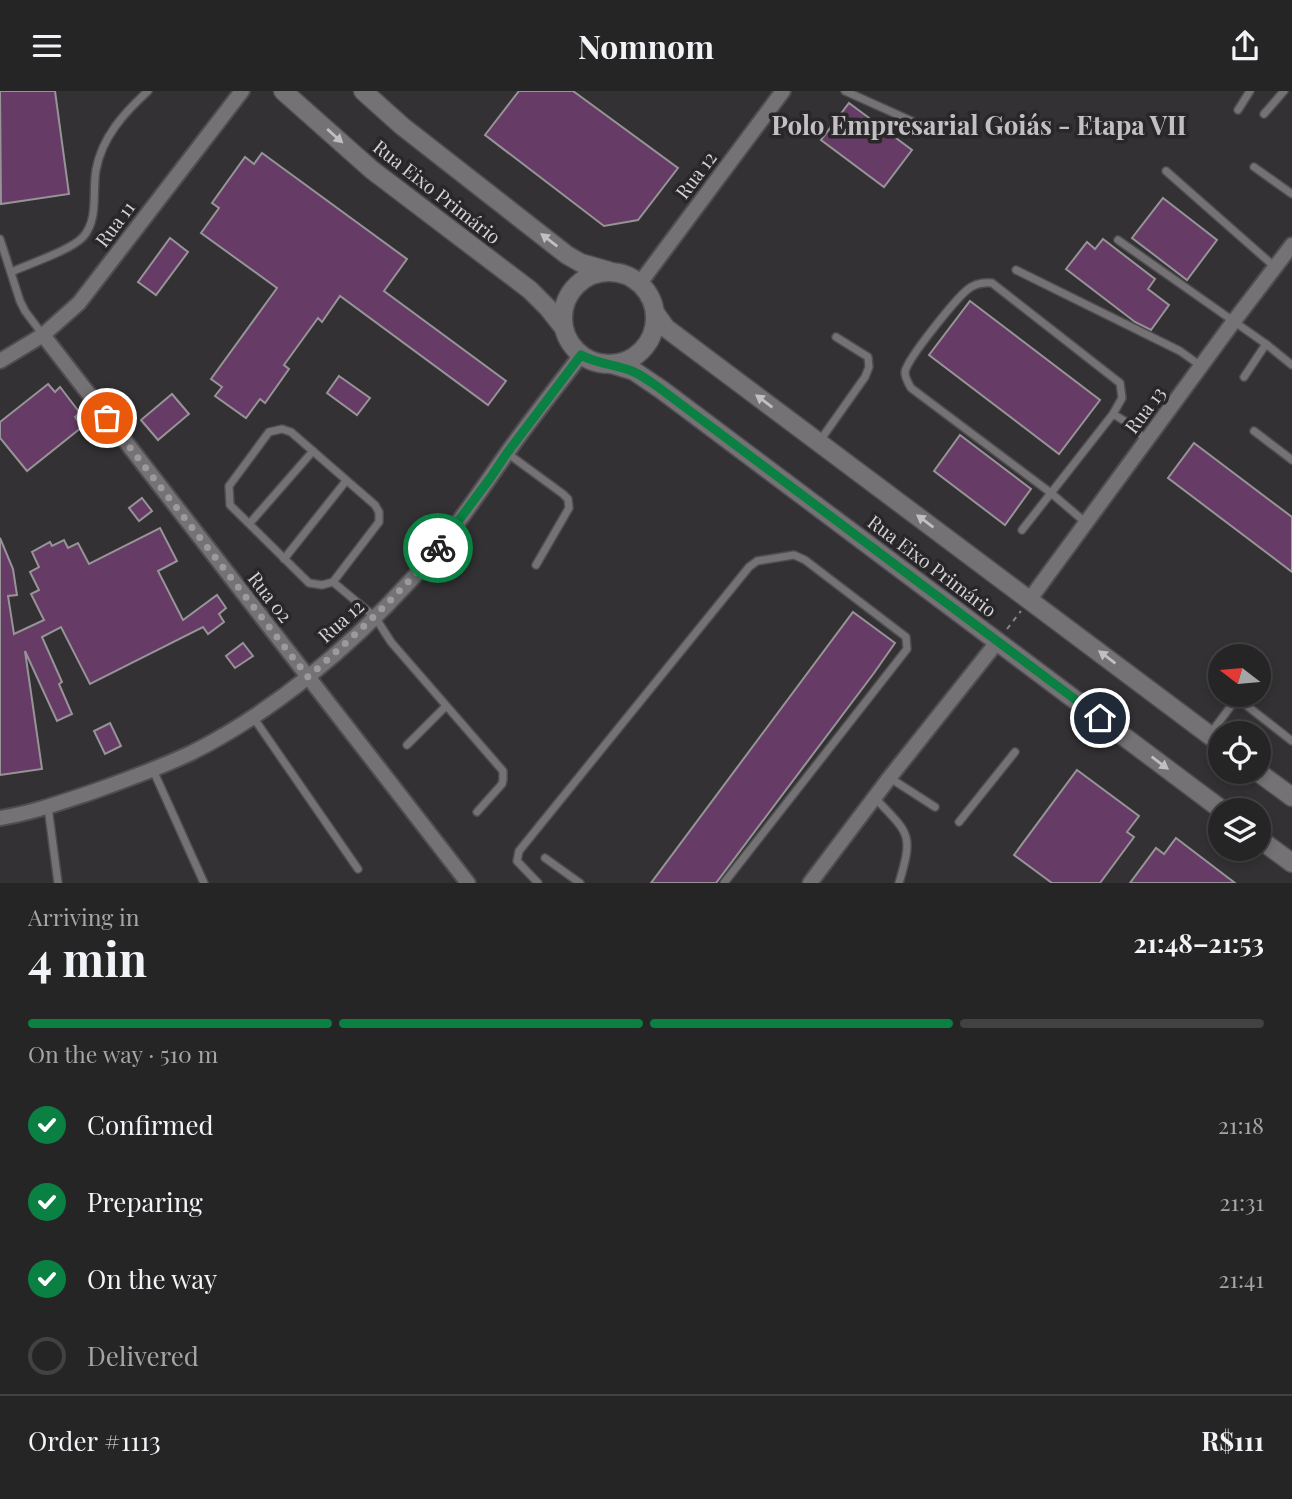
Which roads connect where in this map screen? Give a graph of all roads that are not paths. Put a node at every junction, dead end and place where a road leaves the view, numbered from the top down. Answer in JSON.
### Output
{"nodes":[{"id":1,"x":148,"y":91,"type":"edge"},
{"id":2,"x":242,"y":91,"type":"edge"},
{"id":3,"x":284,"y":91,"type":"edge"},
{"id":4,"x":363,"y":91,"type":"edge"},
{"id":5,"x":783,"y":91,"type":"edge"},
{"id":6,"x":845,"y":91,"type":"edge"},
{"id":7,"x":1250,"y":91,"type":"edge"},
{"id":8,"x":1284,"y":91,"type":"edge"},
{"id":9,"x":1238,"y":110,"type":"dead end"},
{"id":10,"x":1264,"y":114,"type":"dead end"},
{"id":11,"x":925,"y":127,"type":"dead end"},
{"id":12,"x":1254,"y":166,"type":"dead end"},
{"id":13,"x":1166,"y":171,"type":"dead end"},
{"id":14,"x":1292,"y":194,"type":"edge"},
{"id":15,"x":0,"y":239,"type":"edge"},
{"id":16,"x":1118,"y":240,"type":"dead end"},
{"id":17,"x":1290,"y":251,"type":"edge"},
{"id":18,"x":1275,"y":267,"type":"junction"},
{"id":19,"x":1016,"y":270,"type":"dead end"},
{"id":20,"x":609,"y":271,"type":"junction"},
{"id":21,"x":11,"y":272,"type":"junction"},
{"id":22,"x":640,"y":283,"type":"junction"},
{"id":23,"x":656,"y":314,"type":"junction"},
{"id":24,"x":1234,"y":321,"type":"junction"},
{"id":25,"x":563,"y":327,"type":"junction"},
{"id":26,"x":43,"y":335,"type":"junction"},
{"id":27,"x":836,"y":337,"type":"dead end"},
{"id":28,"x":1266,"y":344,"type":"junction"},
{"id":29,"x":581,"y":355,"type":"junction"},
{"id":30,"x":0,"y":361,"type":"edge"},
{"id":31,"x":611,"y":364,"type":"junction"},
{"id":32,"x":1292,"y":365,"type":"edge"},
{"id":33,"x":1201,"y":366,"type":"junction"},
{"id":34,"x":1244,"y":377,"type":"dead end"},
{"id":35,"x":1113,"y":414,"type":"junction"},
{"id":36,"x":1254,"y":431,"type":"dead end"},
{"id":37,"x":1146,"y":440,"type":"junction"},
{"id":38,"x":819,"y":442,"type":"junction"},
{"id":39,"x":313,"y":451,"type":"junction"},
{"id":40,"x":507,"y":453,"type":"junction"},
{"id":41,"x":1292,"y":460,"type":"edge"},
{"id":42,"x":346,"y":481,"type":"junction"},
{"id":43,"x":1051,"y":493,"type":"junction"},
{"id":44,"x":1085,"y":522,"type":"junction"},
{"id":45,"x":250,"y":523,"type":"junction"},
{"id":46,"x":1022,"y":530,"type":"dead end"},
{"id":47,"x":284,"y":559,"type":"junction"},
{"id":48,"x":536,"y":565,"type":"dead end"},
{"id":49,"x":333,"y":582,"type":"junction"},
{"id":50,"x":1030,"y":599,"type":"junction"},
{"id":51,"x":375,"y":617,"type":"junction"},
{"id":52,"x":998,"y":641,"type":"junction"},
{"id":53,"x":308,"y":677,"type":"junction"},
{"id":54,"x":446,"y":706,"type":"junction"},
{"id":55,"x":253,"y":717,"type":"junction"},
{"id":56,"x":1224,"y":721,"type":"edge"},
{"id":57,"x":1266,"y":721,"type":"edge"},
{"id":58,"x":1271,"y":725,"type":"edge"},
{"id":59,"x":1208,"y":734,"type":"edge"},
{"id":60,"x":1292,"y":741,"type":"edge"},
{"id":61,"x":407,"y":745,"type":"dead end"},
{"id":62,"x":1015,"y":752,"type":"dead end"},
{"id":63,"x":153,"y":770,"type":"junction"},
{"id":64,"x":890,"y":777,"type":"junction"},
{"id":65,"x":1271,"y":782,"type":"edge"},
{"id":66,"x":1292,"y":797,"type":"edge"},
{"id":67,"x":874,"y":798,"type":"junction"},
{"id":68,"x":1208,"y":799,"type":"edge"},
{"id":69,"x":48,"y":807,"type":"junction"},
{"id":70,"x":935,"y":807,"type":"dead end"},
{"id":71,"x":477,"y":812,"type":"dead end"},
{"id":72,"x":0,"y":818,"type":"edge"},
{"id":73,"x":959,"y":823,"type":"dead end"},
{"id":74,"x":1271,"y":848,"type":"edge"},
{"id":75,"x":545,"y":857,"type":"dead end"},
{"id":76,"x":1292,"y":863,"type":"edge"},
{"id":77,"x":358,"y":869,"type":"dead end"},
{"id":78,"x":58,"y":883,"type":"edge"},
{"id":79,"x":204,"y":883,"type":"edge"},
{"id":80,"x":468,"y":883,"type":"edge"},
{"id":81,"x":538,"y":883,"type":"edge"},
{"id":82,"x":580,"y":883,"type":"edge"},
{"id":83,"x":724,"y":883,"type":"edge"},
{"id":84,"x":810,"y":883,"type":"edge"},
{"id":85,"x":899,"y":883,"type":"edge"}],
"edges":[{"from":1,"to":21,"type":"lane"},
{"from":2,"to":26,"type":"street","name":"Rua 11"},
{"from":3,"to":25,"type":"street","name":"Rua Eixo Primário","one_way":true},
{"from":20,"to":4,"type":"street","name":"Rua Eixo Primário","one_way":true},
{"from":5,"to":22,"type":"street","name":"Rua 12"},
{"from":6,"to":11,"type":"lane"},
{"from":7,"to":9,"type":"lane"},
{"from":8,"to":10,"type":"lane"},
{"from":12,"to":14,"type":"lane"},
{"from":13,"to":18,"type":"lane"},
{"from":15,"to":21,"type":"lane"},
{"from":16,"to":24,"type":"lane"},
{"from":17,"to":18,"type":"street","name":"Rua 13"},
{"from":18,"to":24,"type":"street","name":"Rua 13"},
{"from":19,"to":33,"type":"lane"},
{"from":20,"to":22,"type":"street"},
{"from":20,"to":25,"type":"street"},
{"from":21,"to":26,"type":"lane"},
{"from":22,"to":23,"type":"street"},
{"from":23,"to":31,"type":"street"},
{"from":38,"to":23,"type":"street","name":"Rua Eixo Primário","one_way":true},
{"from":24,"to":28,"type":"lane"},
{"from":24,"to":33,"type":"street","name":"Rua 13"},
{"from":25,"to":29,"type":"street"},
{"from":26,"to":30,"type":"street","name":"Rua 11"},
{"from":26,"to":53,"type":"street","name":"Rua 02"},
{"from":27,"to":38,"type":"lane"},
{"from":28,"to":32,"type":"lane"},
{"from":28,"to":34,"type":"lane"},
{"from":29,"to":31,"type":"street"},
{"from":29,"to":40,"type":"street","name":"Rua 12"},
{"from":31,"to":52,"type":"street","name":"Rua Eixo Primário"},
{"from":33,"to":37,"type":"street","name":"Rua 13"},
{"from":35,"to":37,"type":"lane"},
{"from":35,"to":43,"type":"lane"},
{"from":35,"to":43,"type":"lane"},
{"from":36,"to":41,"type":"lane"},
{"from":37,"to":44,"type":"street","name":"Rua 13"},
{"from":50,"to":38,"type":"street","name":"Rua Eixo Primário","one_way":true},
{"from":39,"to":42,"type":"lane"},
{"from":39,"to":45,"type":"lane"},
{"from":39,"to":45,"type":"lane"},
{"from":40,"to":48,"type":"lane"},
{"from":40,"to":51,"type":"street","name":"Rua 12"},
{"from":42,"to":47,"type":"lane"},
{"from":42,"to":49,"type":"lane"},
{"from":43,"to":44,"type":"lane"},
{"from":43,"to":46,"type":"lane"},
{"from":44,"to":50,"type":"street","name":"Rua 13"},
{"from":45,"to":47,"type":"lane"},
{"from":47,"to":49,"type":"lane"},
{"from":49,"to":51,"type":"lane"},
{"from":59,"to":50,"type":"street","name":"Rua Eixo Primário","one_way":true},
{"from":51,"to":53,"type":"street","name":"Rua 12"},
{"from":51,"to":54,"type":"lane"},
{"from":52,"to":64,"type":"street"},
{"from":52,"to":68,"type":"street","name":"Rua Eixo Primário","one_way":true},
{"from":53,"to":55,"type":"street","name":"Rua 12"},
{"from":53,"to":80,"type":"street","name":"Rua 02"},
{"from":54,"to":61,"type":"lane"},
{"from":54,"to":71,"type":"lane"},
{"from":55,"to":63,"type":"street","name":"Rua 12"},
{"from":55,"to":77,"type":"lane"},
{"from":56,"to":57,"type":"lane"},
{"from":58,"to":60,"type":"lane"},
{"from":62,"to":73,"type":"lane"},
{"from":63,"to":69,"type":"street","name":"Rua 12"},
{"from":63,"to":79,"type":"lane"},
{"from":64,"to":67,"type":"street"},
{"from":64,"to":70,"type":"lane"},
{"from":65,"to":66,"type":"street"},
{"from":67,"to":84,"type":"street"},
{"from":67,"to":85,"type":"lane"},
{"from":69,"to":72,"type":"street","name":"Rua 12"},
{"from":69,"to":78,"type":"lane"},
{"from":74,"to":76,"type":"street"},
{"from":75,"to":82,"type":"lane"},
{"from":81,"to":83,"type":"lane"}]}
